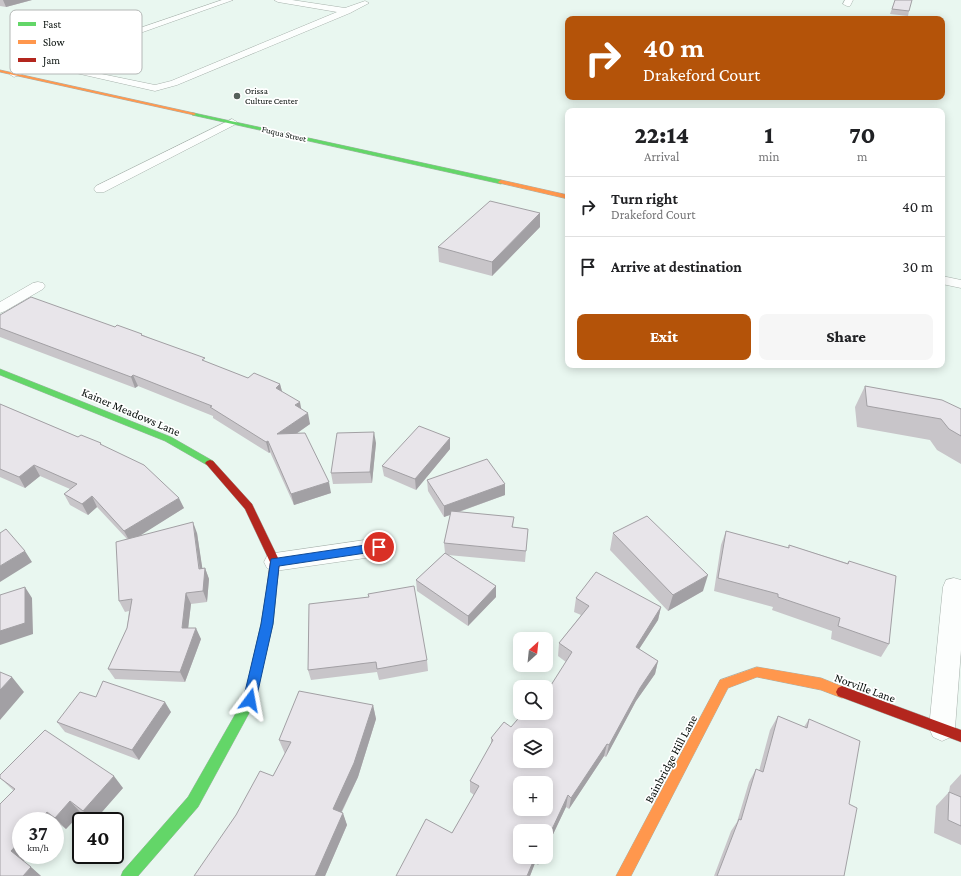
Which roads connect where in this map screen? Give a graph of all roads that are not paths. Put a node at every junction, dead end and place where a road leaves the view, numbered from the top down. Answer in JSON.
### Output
{"nodes":[{"id":1,"x":229,"y":0,"type":"edge"},
{"id":2,"x":278,"y":0,"type":"edge"},
{"id":3,"x":365,"y":3,"type":"dead end"},
{"id":4,"x":347,"y":11,"type":"junction"},
{"id":5,"x":142,"y":30,"type":"edge"},
{"id":6,"x":0,"y":71,"type":"edge"},
{"id":7,"x":10,"y":73,"type":"edge"},
{"id":8,"x":14,"y":74,"type":"edge"},
{"id":9,"x":89,"y":74,"type":"edge"},
{"id":10,"x":232,"y":122,"type":"junction"},
{"id":11,"x":100,"y":189,"type":"dead end"},
{"id":12,"x":565,"y":196,"type":"edge"},
{"id":13,"x":945,"y":281,"type":"edge"},
{"id":14,"x":961,"y":284,"type":"edge"},
{"id":15,"x":38,"y":286,"type":"dead end"},
{"id":16,"x":0,"y":308,"type":"edge"},
{"id":17,"x":0,"y":372,"type":"edge"},
{"id":18,"x":379,"y":547,"type":"dead end"},
{"id":19,"x":274,"y":562,"type":"junction"},
{"id":20,"x":954,"y":586,"type":"dead end"},
{"id":21,"x":757,"y":672,"type":"joint"},
{"id":22,"x":951,"y":732,"type":"edge"},
{"id":23,"x":128,"y":876,"type":"edge"},
{"id":24,"x":623,"y":876,"type":"edge"}],
"edges":[{"from":1,"to":5,"type":"street"},
{"from":2,"to":4,"type":"street"},
{"from":3,"to":4,"type":"street"},
{"from":4,"to":9,"type":"street"},
{"from":6,"to":7,"type":"street","name":"Fuqua Street"},
{"from":8,"to":10,"type":"street","name":"Fuqua Street"},
{"from":10,"to":11,"type":"street"},
{"from":10,"to":12,"type":"street","name":"Fuqua Street"},
{"from":13,"to":14,"type":"street"},
{"from":15,"to":16,"type":"street"},
{"from":17,"to":19,"type":"street","name":"Kainer Meadows Lane"},
{"from":18,"to":19,"type":"street"},
{"from":19,"to":23,"type":"street"},
{"from":20,"to":22,"type":"street"},
{"from":21,"to":22,"type":"street","name":"Norville Lane"},
{"from":21,"to":24,"type":"street","name":"Bainbridge Hill Lane"}]}
